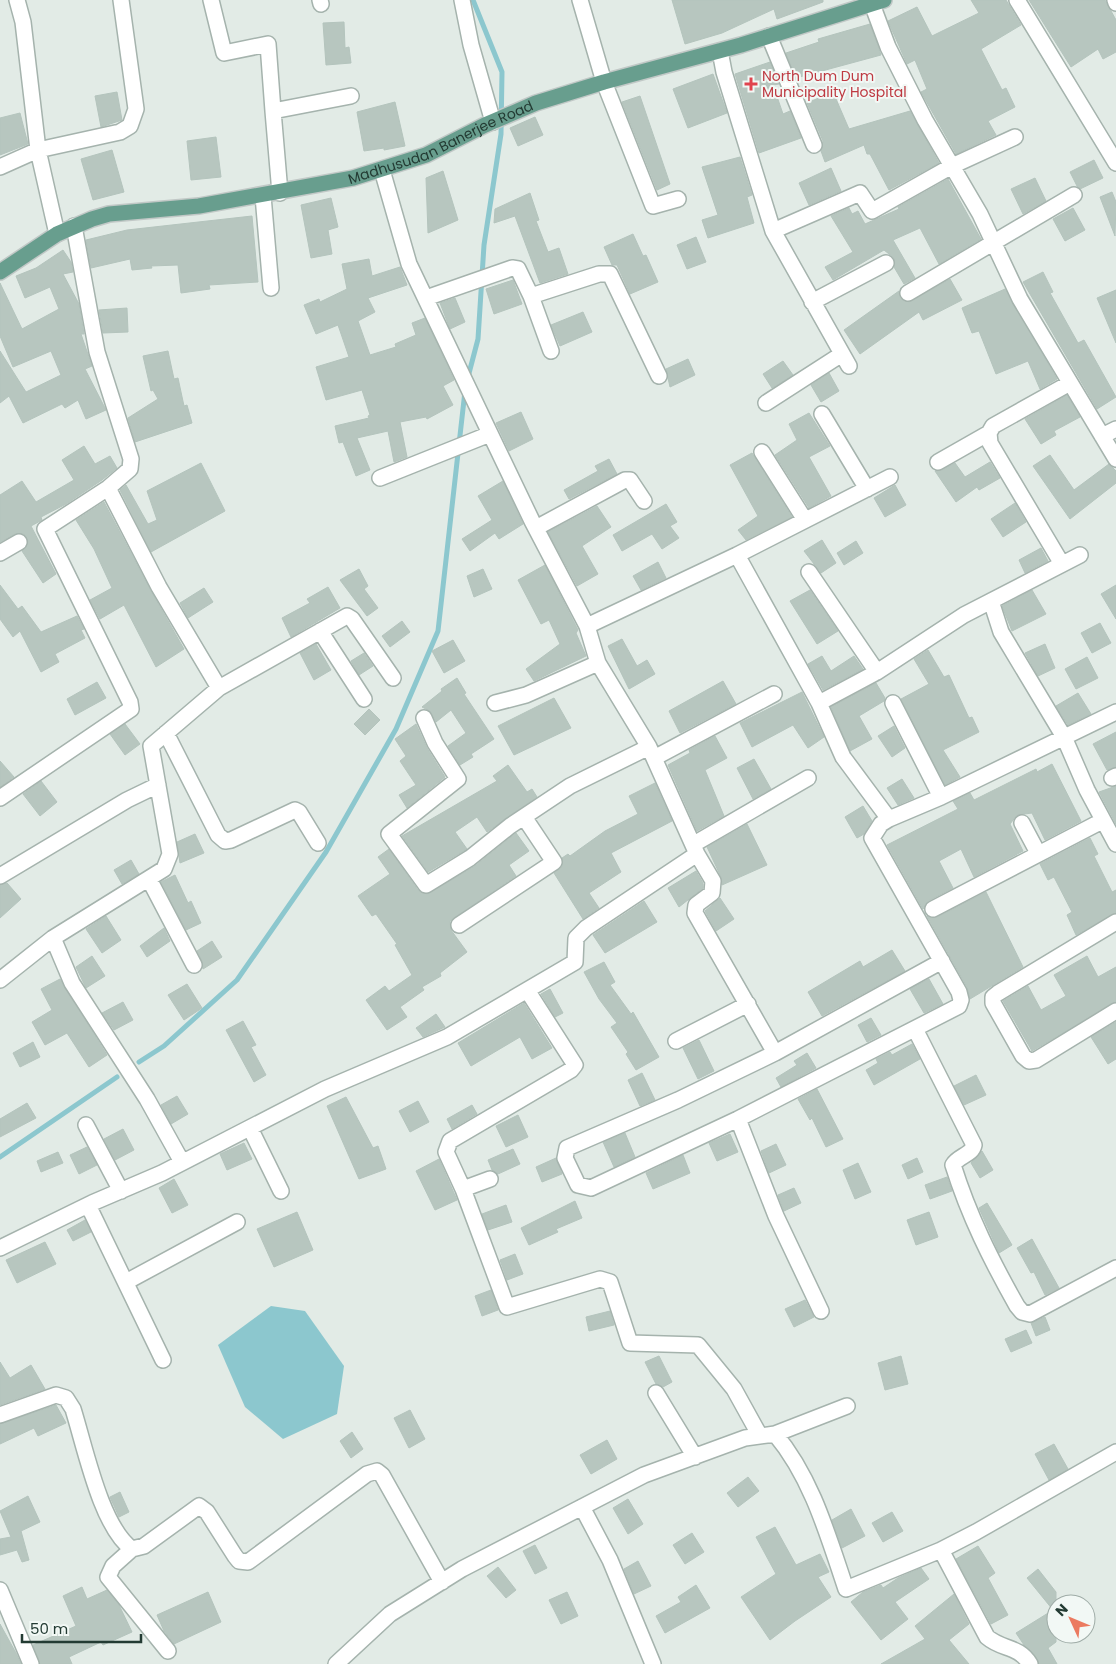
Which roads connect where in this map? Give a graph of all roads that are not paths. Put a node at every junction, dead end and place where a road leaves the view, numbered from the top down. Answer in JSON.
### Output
{"nodes":[{"id":1,"x":17,"y":0,"type":"edge"},
{"id":2,"x":121,"y":0,"type":"edge"},
{"id":3,"x":211,"y":0,"type":"edge"},
{"id":4,"x":462,"y":0,"type":"edge"},
{"id":5,"x":580,"y":0,"type":"edge"},
{"id":6,"x":1017,"y":0,"type":"edge"},
{"id":7,"x":878,"y":2,"type":"edge"},
{"id":8,"x":769,"y":36,"type":"junction"},
{"id":9,"x":720,"y":51,"type":"junction"},
{"id":10,"x":604,"y":82,"type":"junction"},
{"id":11,"x":351,"y":96,"type":"dead end"},
{"id":12,"x":273,"y":111,"type":"junction"},
{"id":13,"x":489,"y":123,"type":"junction"},
{"id":14,"x":1015,"y":137,"type":"dead end"},
{"id":15,"x":814,"y":145,"type":"dead end"},
{"id":16,"x":38,"y":150,"type":"junction"},
{"id":17,"x":1116,"y":163,"type":"edge"},
{"id":18,"x":952,"y":166,"type":"junction"},
{"id":19,"x":0,"y":167,"type":"edge"},
{"id":20,"x":382,"y":170,"type":"junction"},
{"id":21,"x":280,"y":193,"type":"junction"},
{"id":22,"x":1074,"y":195,"type":"dead end"},
{"id":23,"x":263,"y":196,"type":"junction"},
{"id":24,"x":678,"y":199,"type":"dead end"},
{"id":25,"x":74,"y":226,"type":"junction"},
{"id":26,"x":773,"y":231,"type":"junction"},
{"id":27,"x":57,"y":234,"type":"junction"},
{"id":28,"x":993,"y":242,"type":"junction"},
{"id":29,"x":886,"y":263,"type":"dead end"},
{"id":30,"x":0,"y":272,"type":"edge"},
{"id":31,"x":271,"y":288,"type":"dead end"},
{"id":32,"x":908,"y":293,"type":"dead end"},
{"id":33,"x":531,"y":296,"type":"junction"},
{"id":34,"x":426,"y":298,"type":"junction"},
{"id":35,"x":812,"y":302,"type":"junction"},
{"id":36,"x":551,"y":351,"type":"dead end"},
{"id":37,"x":659,"y":376,"type":"dead end"},
{"id":38,"x":1070,"y":383,"type":"junction"},
{"id":39,"x":766,"y":403,"type":"dead end"},
{"id":40,"x":822,"y":414,"type":"dead end"},
{"id":41,"x":1116,"y":429,"type":"edge"},
{"id":42,"x":989,"y":433,"type":"junction"},
{"id":43,"x":490,"y":434,"type":"junction"},
{"id":44,"x":1102,"y":436,"type":"junction"},
{"id":45,"x":762,"y":452,"type":"dead end"},
{"id":46,"x":1116,"y":459,"type":"edge"},
{"id":47,"x":938,"y":462,"type":"dead end"},
{"id":48,"x":890,"y":477,"type":"dead end"},
{"id":49,"x":380,"y":478,"type":"dead end"},
{"id":50,"x":108,"y":488,"type":"junction"},
{"id":51,"x":867,"y":489,"type":"junction"},
{"id":52,"x":644,"y":501,"type":"dead end"},
{"id":53,"x":805,"y":520,"type":"junction"},
{"id":54,"x":536,"y":528,"type":"junction"},
{"id":55,"x":19,"y":542,"type":"dead end"},
{"id":56,"x":0,"y":553,"type":"edge"},
{"id":57,"x":737,"y":555,"type":"junction"},
{"id":58,"x":1080,"y":555,"type":"dead end"},
{"id":59,"x":1062,"y":564,"type":"junction"},
{"id":60,"x":809,"y":572,"type":"dead end"},
{"id":61,"x":991,"y":600,"type":"junction"},
{"id":62,"x":587,"y":626,"type":"junction"},
{"id":63,"x":320,"y":631,"type":"junction"},
{"id":64,"x":598,"y":663,"type":"junction"},
{"id":65,"x":877,"y":672,"type":"junction"},
{"id":66,"x":393,"y":678,"type":"dead end"},
{"id":67,"x":219,"y":688,"type":"junction"},
{"id":68,"x":774,"y":694,"type":"dead end"},
{"id":69,"x":364,"y":698,"type":"dead end"},
{"id":70,"x":494,"y":703,"type":"dead end"},
{"id":71,"x":818,"y":703,"type":"junction"},
{"id":72,"x":892,"y":703,"type":"dead end"},
{"id":73,"x":1116,"y":712,"type":"edge"},
{"id":74,"x":424,"y":718,"type":"dead end"},
{"id":75,"x":166,"y":733,"type":"junction"},
{"id":76,"x":1064,"y":737,"type":"junction"},
{"id":77,"x":651,"y":753,"type":"junction"},
{"id":78,"x":808,"y":778,"type":"dead end"},
{"id":79,"x":158,"y":785,"type":"junction"},
{"id":80,"x":941,"y":797,"type":"junction"},
{"id":81,"x":0,"y":798,"type":"edge"},
{"id":82,"x":524,"y":817,"type":"junction"},
{"id":83,"x":890,"y":819,"type":"junction"},
{"id":84,"x":1102,"y":821,"type":"junction"},
{"id":85,"x":1022,"y":823,"type":"dead end"},
{"id":86,"x":318,"y":843,"type":"dead end"},
{"id":87,"x":1116,"y":844,"type":"edge"},
{"id":88,"x":696,"y":849,"type":"junction"},
{"id":89,"x":1038,"y":853,"type":"junction"},
{"id":90,"x":0,"y":876,"type":"edge"},
{"id":91,"x":149,"y":879,"type":"junction"},
{"id":92,"x":933,"y":909,"type":"dead end"},
{"id":93,"x":1116,"y":922,"type":"edge"},
{"id":94,"x":459,"y":925,"type":"dead end"},
{"id":95,"x":53,"y":938,"type":"junction"},
{"id":96,"x":942,"y":961,"type":"junction"},
{"id":97,"x":194,"y":965,"type":"dead end"},
{"id":98,"x":0,"y":980,"type":"edge"},
{"id":99,"x":527,"y":990,"type":"junction"},
{"id":100,"x":748,"y":1004,"type":"junction"},
{"id":101,"x":1116,"y":1011,"type":"edge"},
{"id":102,"x":915,"y":1030,"type":"junction"},
{"id":103,"x":676,"y":1041,"type":"dead end"},
{"id":104,"x":775,"y":1053,"type":"junction"},
{"id":105,"x":738,"y":1118,"type":"junction"},
{"id":106,"x":86,"y":1125,"type":"dead end"},
{"id":107,"x":250,"y":1128,"type":"junction"},
{"id":108,"x":182,"y":1162,"type":"junction"},
{"id":109,"x":490,"y":1179,"type":"dead end"},
{"id":110,"x":463,"y":1190,"type":"junction"},
{"id":111,"x":121,"y":1191,"type":"junction"},
{"id":112,"x":281,"y":1191,"type":"dead end"},
{"id":113,"x":88,"y":1205,"type":"junction"},
{"id":114,"x":237,"y":1222,"type":"dead end"},
{"id":115,"x":0,"y":1248,"type":"edge"},
{"id":116,"x":1116,"y":1268,"type":"edge"},
{"id":117,"x":126,"y":1282,"type":"junction"},
{"id":118,"x":821,"y":1311,"type":"dead end"},
{"id":119,"x":163,"y":1360,"type":"dead end"},
{"id":120,"x":656,"y":1393,"type":"dead end"},
{"id":121,"x":846,"y":1406,"type":"dead end"},
{"id":122,"x":0,"y":1415,"type":"edge"},
{"id":123,"x":768,"y":1435,"type":"junction"},
{"id":124,"x":1116,"y":1452,"type":"edge"},
{"id":125,"x":695,"y":1457,"type":"junction"},
{"id":126,"x":582,"y":1507,"type":"junction"},
{"id":127,"x":132,"y":1549,"type":"junction"},
{"id":128,"x":941,"y":1550,"type":"junction"},
{"id":129,"x":442,"y":1582,"type":"junction"},
{"id":130,"x":0,"y":1590,"type":"edge"},
{"id":131,"x":168,"y":1651,"type":"dead end"},
{"id":132,"x":31,"y":1664,"type":"edge"},
{"id":133,"x":336,"y":1664,"type":"edge"},
{"id":134,"x":653,"y":1664,"type":"edge"},
{"id":135,"x":1030,"y":1664,"type":"edge"}],
"edges":[{"from":1,"to":16,"type":"street"},
{"from":2,"to":16,"type":"street"},
{"from":3,"to":12,"type":"street"},
{"from":4,"to":13,"type":"street"},
{"from":5,"to":10,"type":"street"},
{"from":6,"to":17,"type":"street"},
{"from":7,"to":8,"type":"main road","name":"Madhusudan Banerjee Road"},
{"from":7,"to":18,"type":"street"},
{"from":8,"to":9,"type":"main road","name":"Madhusudan Banerjee Road"},
{"from":8,"to":15,"type":"street"},
{"from":9,"to":10,"type":"main road","name":"Madhusudan Banerjee Road"},
{"from":9,"to":26,"type":"street"},
{"from":10,"to":13,"type":"main road","name":"Madhusudan Banerjee Road"},
{"from":10,"to":24,"type":"street"},
{"from":11,"to":12,"type":"street"},
{"from":12,"to":21,"type":"street"},
{"from":13,"to":20,"type":"main road","name":"Madhusudan Banerjee Road"},
{"from":14,"to":18,"type":"street"},
{"from":16,"to":19,"type":"street"},
{"from":16,"to":27,"type":"street"},
{"from":18,"to":26,"type":"street"},
{"from":18,"to":28,"type":"street"},
{"from":20,"to":21,"type":"main road","name":"Madhusudan Banerjee Road"},
{"from":20,"to":34,"type":"street"},
{"from":21,"to":23,"type":"main road","name":"Madhusudan Banerjee Road"},
{"from":22,"to":28,"type":"street"},
{"from":23,"to":25,"type":"main road","name":"Madhusudan Banerjee Road"},
{"from":23,"to":31,"type":"street"},
{"from":25,"to":27,"type":"main road","name":"Madhusudan Banerjee Road"},
{"from":25,"to":50,"type":"street"},
{"from":26,"to":35,"type":"street"},
{"from":27,"to":30,"type":"main road","name":"Madhusudan Banerjee Road"},
{"from":28,"to":32,"type":"street"},
{"from":28,"to":38,"type":"street"},
{"from":29,"to":35,"type":"street"},
{"from":33,"to":34,"type":"street"},
{"from":33,"to":36,"type":"street"},
{"from":33,"to":37,"type":"street"},
{"from":34,"to":43,"type":"street"},
{"from":35,"to":39,"type":"street"},
{"from":38,"to":42,"type":"street"},
{"from":38,"to":44,"type":"street"},
{"from":40,"to":51,"type":"street"},
{"from":41,"to":44,"type":"street"},
{"from":42,"to":47,"type":"street"},
{"from":42,"to":59,"type":"street"},
{"from":43,"to":49,"type":"street"},
{"from":43,"to":54,"type":"street"},
{"from":44,"to":46,"type":"street"},
{"from":45,"to":53,"type":"street"},
{"from":48,"to":51,"type":"street"},
{"from":50,"to":67,"type":"street"},
{"from":50,"to":81,"type":"street"},
{"from":51,"to":53,"type":"street"},
{"from":52,"to":54,"type":"street"},
{"from":53,"to":57,"type":"street"},
{"from":54,"to":62,"type":"street"},
{"from":55,"to":56,"type":"street"},
{"from":57,"to":62,"type":"street"},
{"from":57,"to":71,"type":"street"},
{"from":58,"to":59,"type":"street"},
{"from":59,"to":61,"type":"street"},
{"from":60,"to":65,"type":"street"},
{"from":61,"to":65,"type":"street"},
{"from":61,"to":76,"type":"street"},
{"from":62,"to":64,"type":"street"},
{"from":63,"to":66,"type":"street"},
{"from":63,"to":67,"type":"street"},
{"from":63,"to":69,"type":"street"},
{"from":64,"to":70,"type":"street"},
{"from":64,"to":77,"type":"street"},
{"from":65,"to":71,"type":"street"},
{"from":67,"to":75,"type":"street"},
{"from":68,"to":77,"type":"street"},
{"from":71,"to":83,"type":"street"},
{"from":72,"to":80,"type":"street"},
{"from":73,"to":76,"type":"street"},
{"from":74,"to":82,"type":"street"},
{"from":75,"to":79,"type":"street"},
{"from":75,"to":86,"type":"street"},
{"from":76,"to":80,"type":"street"},
{"from":76,"to":84,"type":"street"},
{"from":77,"to":82,"type":"street"},
{"from":77,"to":88,"type":"street"},
{"from":78,"to":88,"type":"street"},
{"from":79,"to":90,"type":"street"},
{"from":79,"to":91,"type":"street"},
{"from":80,"to":83,"type":"street"},
{"from":82,"to":94,"type":"street"},
{"from":83,"to":96,"type":"street"},
{"from":84,"to":87,"type":"street"},
{"from":84,"to":89,"type":"street"},
{"from":85,"to":89,"type":"street"},
{"from":88,"to":99,"type":"street"},
{"from":88,"to":100,"type":"street"},
{"from":89,"to":92,"type":"street"},
{"from":91,"to":95,"type":"street"},
{"from":91,"to":97,"type":"street"},
{"from":93,"to":101,"type":"street"},
{"from":95,"to":98,"type":"street"},
{"from":95,"to":108,"type":"street"},
{"from":96,"to":102,"type":"street"},
{"from":96,"to":104,"type":"street"},
{"from":99,"to":107,"type":"street"},
{"from":99,"to":110,"type":"street"},
{"from":100,"to":103,"type":"street"},
{"from":100,"to":104,"type":"street"},
{"from":102,"to":105,"type":"street"},
{"from":102,"to":116,"type":"street"},
{"from":104,"to":105,"type":"street"},
{"from":105,"to":118,"type":"street"},
{"from":106,"to":111,"type":"street"},
{"from":107,"to":108,"type":"street"},
{"from":107,"to":112,"type":"street"},
{"from":108,"to":111,"type":"street"},
{"from":109,"to":110,"type":"street"},
{"from":110,"to":123,"type":"street"},
{"from":111,"to":113,"type":"street"},
{"from":113,"to":115,"type":"street"},
{"from":113,"to":117,"type":"street"},
{"from":114,"to":117,"type":"street"},
{"from":117,"to":119,"type":"street"},
{"from":120,"to":125,"type":"street"},
{"from":121,"to":123,"type":"street"},
{"from":122,"to":127,"type":"street"},
{"from":123,"to":125,"type":"street"},
{"from":123,"to":128,"type":"street"},
{"from":124,"to":128,"type":"street"},
{"from":125,"to":126,"type":"street"},
{"from":126,"to":129,"type":"street"},
{"from":126,"to":134,"type":"street"},
{"from":127,"to":129,"type":"street"},
{"from":127,"to":131,"type":"street"},
{"from":128,"to":135,"type":"street"},
{"from":129,"to":133,"type":"street"},
{"from":130,"to":132,"type":"street"}]}
